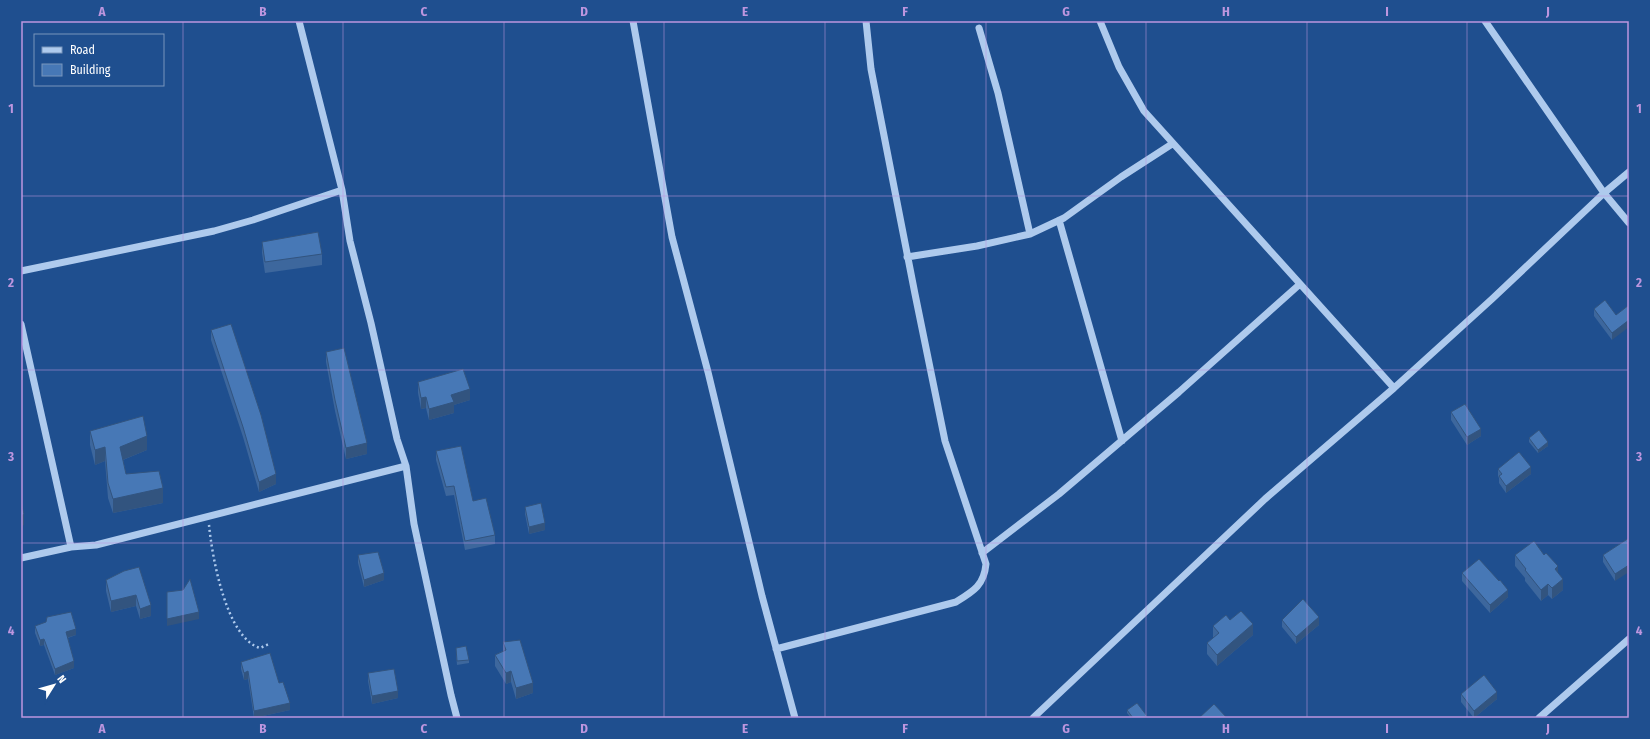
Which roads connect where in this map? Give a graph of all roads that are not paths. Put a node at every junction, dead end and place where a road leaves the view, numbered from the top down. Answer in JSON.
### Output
{"nodes":[{"id":1,"x":299,"y":21,"type":"edge"},
{"id":2,"x":632,"y":21,"type":"edge"},
{"id":3,"x":866,"y":21,"type":"edge"},
{"id":4,"x":1100,"y":21,"type":"edge"},
{"id":5,"x":1485,"y":21,"type":"edge"},
{"id":6,"x":980,"y":28,"type":"dead end"},
{"id":7,"x":1172,"y":144,"type":"junction"},
{"id":8,"x":1629,"y":172,"type":"edge"},
{"id":9,"x":342,"y":190,"type":"junction"},
{"id":10,"x":1604,"y":193,"type":"junction"},
{"id":11,"x":1059,"y":220,"type":"junction"},
{"id":12,"x":1629,"y":223,"type":"edge"},
{"id":13,"x":1030,"y":234,"type":"junction"},
{"id":14,"x":907,"y":257,"type":"junction"},
{"id":15,"x":21,"y":271,"type":"edge"},
{"id":16,"x":1300,"y":284,"type":"junction"},
{"id":17,"x":21,"y":324,"type":"edge"},
{"id":18,"x":1394,"y":388,"type":"junction"},
{"id":19,"x":1122,"y":441,"type":"junction"},
{"id":20,"x":406,"y":466,"type":"junction"},
{"id":21,"x":71,"y":547,"type":"junction"},
{"id":22,"x":982,"y":553,"type":"junction"},
{"id":23,"x":21,"y":558,"type":"edge"},
{"id":24,"x":1629,"y":639,"type":"edge"},
{"id":25,"x":776,"y":649,"type":"junction"},
{"id":26,"x":457,"y":718,"type":"edge"},
{"id":27,"x":795,"y":718,"type":"edge"},
{"id":28,"x":1033,"y":718,"type":"edge"},
{"id":29,"x":1539,"y":718,"type":"edge"}],
"edges":[{"from":1,"to":9,"type":"street"},
{"from":2,"to":25,"type":"street"},
{"from":3,"to":14,"type":"street"},
{"from":4,"to":7,"type":"street"},
{"from":5,"to":10,"type":"street"},
{"from":6,"to":13,"type":"street"},
{"from":7,"to":11,"type":"street"},
{"from":7,"to":16,"type":"street"},
{"from":8,"to":10,"type":"street"},
{"from":9,"to":15,"type":"street"},
{"from":9,"to":20,"type":"street"},
{"from":10,"to":12,"type":"street"},
{"from":10,"to":18,"type":"street"},
{"from":11,"to":13,"type":"street"},
{"from":11,"to":19,"type":"street"},
{"from":13,"to":14,"type":"street"},
{"from":14,"to":22,"type":"street"},
{"from":16,"to":18,"type":"street"},
{"from":16,"to":19,"type":"street"},
{"from":17,"to":21,"type":"street"},
{"from":18,"to":28,"type":"street"},
{"from":19,"to":22,"type":"street"},
{"from":20,"to":21,"type":"street"},
{"from":20,"to":26,"type":"street"},
{"from":21,"to":23,"type":"street"},
{"from":22,"to":25,"type":"street"},
{"from":24,"to":29,"type":"street"},
{"from":25,"to":27,"type":"street"}]}
